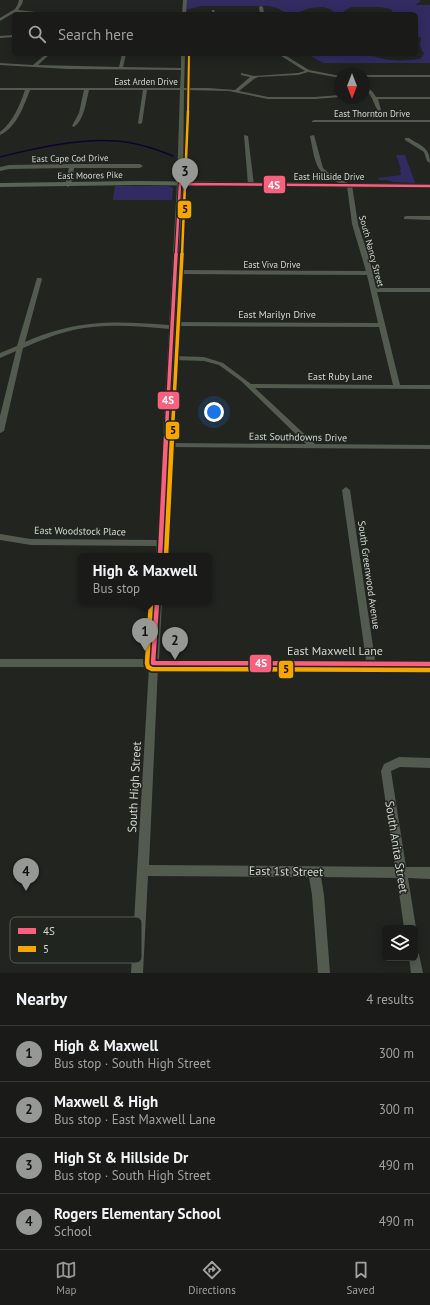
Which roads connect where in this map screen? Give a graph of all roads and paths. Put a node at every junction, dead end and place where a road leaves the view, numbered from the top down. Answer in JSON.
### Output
{"nodes":[{"id":1,"x":22,"y":0,"type":"edge"},
{"id":2,"x":185,"y":0,"type":"edge"},
{"id":3,"x":261,"y":7,"type":"dead end"},
{"id":4,"x":15,"y":11,"type":"joint"},
{"id":5,"x":27,"y":12,"type":"edge"},
{"id":6,"x":184,"y":12,"type":"edge"},
{"id":7,"x":262,"y":12,"type":"edge"},
{"id":8,"x":12,"y":13,"type":"edge"},
{"id":9,"x":0,"y":20,"type":"edge"},
{"id":10,"x":12,"y":36,"type":"edge"},
{"id":11,"x":0,"y":37,"type":"edge"},
{"id":12,"x":46,"y":56,"type":"edge"},
{"id":13,"x":124,"y":56,"type":"edge"},
{"id":14,"x":182,"y":56,"type":"edge"},
{"id":15,"x":283,"y":56,"type":"edge"},
{"id":16,"x":0,"y":64,"type":"edge"},
{"id":17,"x":34,"y":66,"type":"junction"},
{"id":18,"x":121,"y":68,"type":"junction"},
{"id":19,"x":182,"y":68,"type":"junction"},
{"id":20,"x":308,"y":71,"type":"junction"},
{"id":21,"x":243,"y":74,"type":"dead end"},
{"id":22,"x":334,"y":76,"type":"edge"},
{"id":23,"x":370,"y":76,"type":"edge"},
{"id":24,"x":430,"y":76,"type":"edge"},
{"id":25,"x":254,"y":77,"type":"junction"},
{"id":26,"x":0,"y":89,"type":"edge"},
{"id":27,"x":28,"y":89,"type":"junction"},
{"id":28,"x":87,"y":89,"type":"junction"},
{"id":29,"x":145,"y":89,"type":"junction"},
{"id":30,"x":181,"y":89,"type":"junction"},
{"id":31,"x":236,"y":91,"type":"junction"},
{"id":32,"x":372,"y":93,"type":"edge"},
{"id":33,"x":334,"y":96,"type":"edge"},
{"id":34,"x":376,"y":98,"type":"junction"},
{"id":35,"x":430,"y":98,"type":"edge"},
{"id":36,"x":379,"y":110,"type":"dead end"},
{"id":37,"x":314,"y":121,"type":"dead end"},
{"id":38,"x":430,"y":121,"type":"edge"},
{"id":39,"x":140,"y":123,"type":"dead end"},
{"id":40,"x":74,"y":126,"type":"dead end"},
{"id":41,"x":0,"y":134,"type":"edge"},
{"id":42,"x":246,"y":136,"type":"dead end"},
{"id":43,"x":312,"y":136,"type":"dead end"},
{"id":44,"x":407,"y":139,"type":"dead end"},
{"id":45,"x":430,"y":161,"type":"edge"},
{"id":46,"x":72,"y":166,"type":"junction"},
{"id":47,"x":140,"y":166,"type":"dead end"},
{"id":48,"x":0,"y":168,"type":"edge"},
{"id":49,"x":180,"y":184,"type":"junction"},
{"id":50,"x":0,"y":185,"type":"edge"},
{"id":51,"x":68,"y":185,"type":"junction"},
{"id":52,"x":251,"y":185,"type":"junction"},
{"id":53,"x":349,"y":185,"type":"junction"},
{"id":54,"x":430,"y":186,"type":"edge"},
{"id":55,"x":406,"y":218,"type":"dead end"},
{"id":56,"x":430,"y":218,"type":"edge"},
{"id":57,"x":175,"y":272,"type":"junction"},
{"id":58,"x":369,"y":273,"type":"junction"},
{"id":59,"x":39,"y":279,"type":"dead end"},
{"id":60,"x":374,"y":290,"type":"junction"},
{"id":61,"x":430,"y":290,"type":"edge"},
{"id":62,"x":172,"y":325,"type":"junction"},
{"id":63,"x":381,"y":325,"type":"junction"},
{"id":64,"x":20,"y":347,"type":"junction"},
{"id":65,"x":0,"y":356,"type":"edge"},
{"id":66,"x":171,"y":358,"type":"junction"},
{"id":67,"x":249,"y":386,"type":"junction"},
{"id":68,"x":396,"y":387,"type":"junction"},
{"id":69,"x":430,"y":387,"type":"edge"},
{"id":70,"x":0,"y":431,"type":"edge"},
{"id":71,"x":167,"y":446,"type":"junction"},
{"id":72,"x":313,"y":446,"type":"junction"},
{"id":73,"x":430,"y":447,"type":"edge"},
{"id":74,"x":346,"y":490,"type":"dead end"},
{"id":75,"x":0,"y":537,"type":"edge"},
{"id":76,"x":161,"y":543,"type":"junction"},
{"id":77,"x":160,"y":553,"type":"edge"},
{"id":78,"x":157,"y":605,"type":"edge"},
{"id":79,"x":0,"y":663,"type":"edge"},
{"id":80,"x":153,"y":663,"type":"junction"},
{"id":81,"x":371,"y":663,"type":"junction"},
{"id":82,"x":430,"y":664,"type":"edge"},
{"id":83,"x":430,"y":763,"type":"edge"},
{"id":84,"x":143,"y":870,"type":"junction"},
{"id":85,"x":314,"y":872,"type":"junction"},
{"id":86,"x":401,"y":873,"type":"junction"},
{"id":87,"x":430,"y":873,"type":"edge"},
{"id":88,"x":140,"y":917,"type":"edge"},
{"id":89,"x":410,"y":925,"type":"edge"},
{"id":90,"x":415,"y":961,"type":"edge"},
{"id":91,"x":138,"y":963,"type":"edge"},
{"id":92,"x":137,"y":973,"type":"edge"},
{"id":93,"x":324,"y":973,"type":"edge"},
{"id":94,"x":417,"y":973,"type":"edge"}],
"edges":[{"from":1,"to":4,"type":"street"},
{"from":2,"to":6,"type":"street"},
{"from":3,"to":7,"type":"street"},
{"from":4,"to":5,"type":"street"},
{"from":8,"to":9,"type":"street"},
{"from":10,"to":11,"type":"street"},
{"from":12,"to":17,"type":"street"},
{"from":13,"to":18,"type":"street"},
{"from":14,"to":19,"type":"street"},
{"from":15,"to":20,"type":"street"},
{"from":16,"to":17,"type":"street"},
{"from":17,"to":18,"type":"street"},
{"from":18,"to":19,"type":"street"},
{"from":19,"to":30,"type":"street"},
{"from":20,"to":22,"type":"street"},
{"from":20,"to":25,"type":"street"},
{"from":21,"to":25,"type":"street"},
{"from":23,"to":24,"type":"street"},
{"from":25,"to":31,"type":"street"},
{"from":26,"to":27,"type":"street","name":"East Arden Drive"},
{"from":27,"to":28,"type":"street","name":"East Arden Drive"},
{"from":27,"to":41,"type":"street"},
{"from":28,"to":29,"type":"street","name":"East Arden Drive"},
{"from":28,"to":40,"type":"street"},
{"from":29,"to":30,"type":"street","name":"East Arden Drive"},
{"from":29,"to":39,"type":"street"},
{"from":30,"to":31,"type":"street","name":"East Arden Drive"},
{"from":30,"to":49,"type":"street"},
{"from":31,"to":33,"type":"street","name":"East Arden Drive"},
{"from":32,"to":34,"type":"street"},
{"from":34,"to":35,"type":"street"},
{"from":34,"to":36,"type":"street"},
{"from":37,"to":38,"type":"street","name":"East Thornton Drive"},
{"from":42,"to":52,"type":"street"},
{"from":43,"to":53,"type":"street"},
{"from":44,"to":45,"type":"street"},
{"from":46,"to":47,"type":"street","name":"East Cape Cod Drive"},
{"from":46,"to":48,"type":"street","name":"East Cape Cod Drive"},
{"from":46,"to":51,"type":"street"},
{"from":49,"to":51,"type":"main road","name":"East Moores Pike"},
{"from":49,"to":52,"type":"main road","name":"East Hillside Drive"},
{"from":49,"to":57,"type":"street"},
{"from":50,"to":51,"type":"main road","name":"East Moores Pike"},
{"from":52,"to":53,"type":"main road","name":"East Hillside Drive"},
{"from":53,"to":54,"type":"main road","name":"East Hillside Drive"},
{"from":53,"to":58,"type":"street","name":"South Nancy Street"},
{"from":55,"to":56,"type":"street"},
{"from":57,"to":58,"type":"street","name":"East Viva Drive"},
{"from":57,"to":62,"type":"street"},
{"from":58,"to":60,"type":"street","name":"South Nancy Street"},
{"from":59,"to":64,"type":"street"},
{"from":60,"to":61,"type":"street"},
{"from":60,"to":63,"type":"street","name":"South Nancy Street"},
{"from":62,"to":63,"type":"street","name":"East Marilyn Drive"},
{"from":62,"to":64,"type":"street","name":"East Marilyn Drive"},
{"from":62,"to":66,"type":"street"},
{"from":63,"to":68,"type":"street","name":"South Nancy Street"},
{"from":64,"to":65,"type":"street","name":"East Marilyn Drive"},
{"from":64,"to":70,"type":"street"},
{"from":66,"to":67,"type":"street"},
{"from":66,"to":71,"type":"street"},
{"from":67,"to":68,"type":"street","name":"East Ruby Lane"},
{"from":67,"to":72,"type":"street"},
{"from":68,"to":69,"type":"street","name":"East Ruby Lane"},
{"from":71,"to":72,"type":"street","name":"East Southdowns Drive"},
{"from":71,"to":76,"type":"street"},
{"from":72,"to":73,"type":"street","name":"East Southdowns Drive"},
{"from":74,"to":81,"type":"street","name":"South Greenwood Avenue"},
{"from":75,"to":76,"type":"street","name":"East Woodstock Place"},
{"from":76,"to":77,"type":"street"},
{"from":78,"to":80,"type":"street","name":"South High Street"},
{"from":79,"to":80,"type":"street","name":"East Maxwell Lane"},
{"from":80,"to":81,"type":"street","name":"East Maxwell Lane"},
{"from":80,"to":84,"type":"street","name":"South High Street"},
{"from":81,"to":82,"type":"street","name":"East Maxwell Lane"},
{"from":83,"to":86,"type":"street","name":"South Anita Street"},
{"from":84,"to":85,"type":"street","name":"East 1st Street"},
{"from":84,"to":88,"type":"street","name":"South High Street"},
{"from":85,"to":86,"type":"street","name":"East 1st Street"},
{"from":85,"to":93,"type":"street"},
{"from":86,"to":87,"type":"street","name":"East 1st Street"},
{"from":86,"to":89,"type":"street","name":"South Anita Street"},
{"from":90,"to":94,"type":"street"},
{"from":91,"to":92,"type":"street","name":"South High Street"}]}
